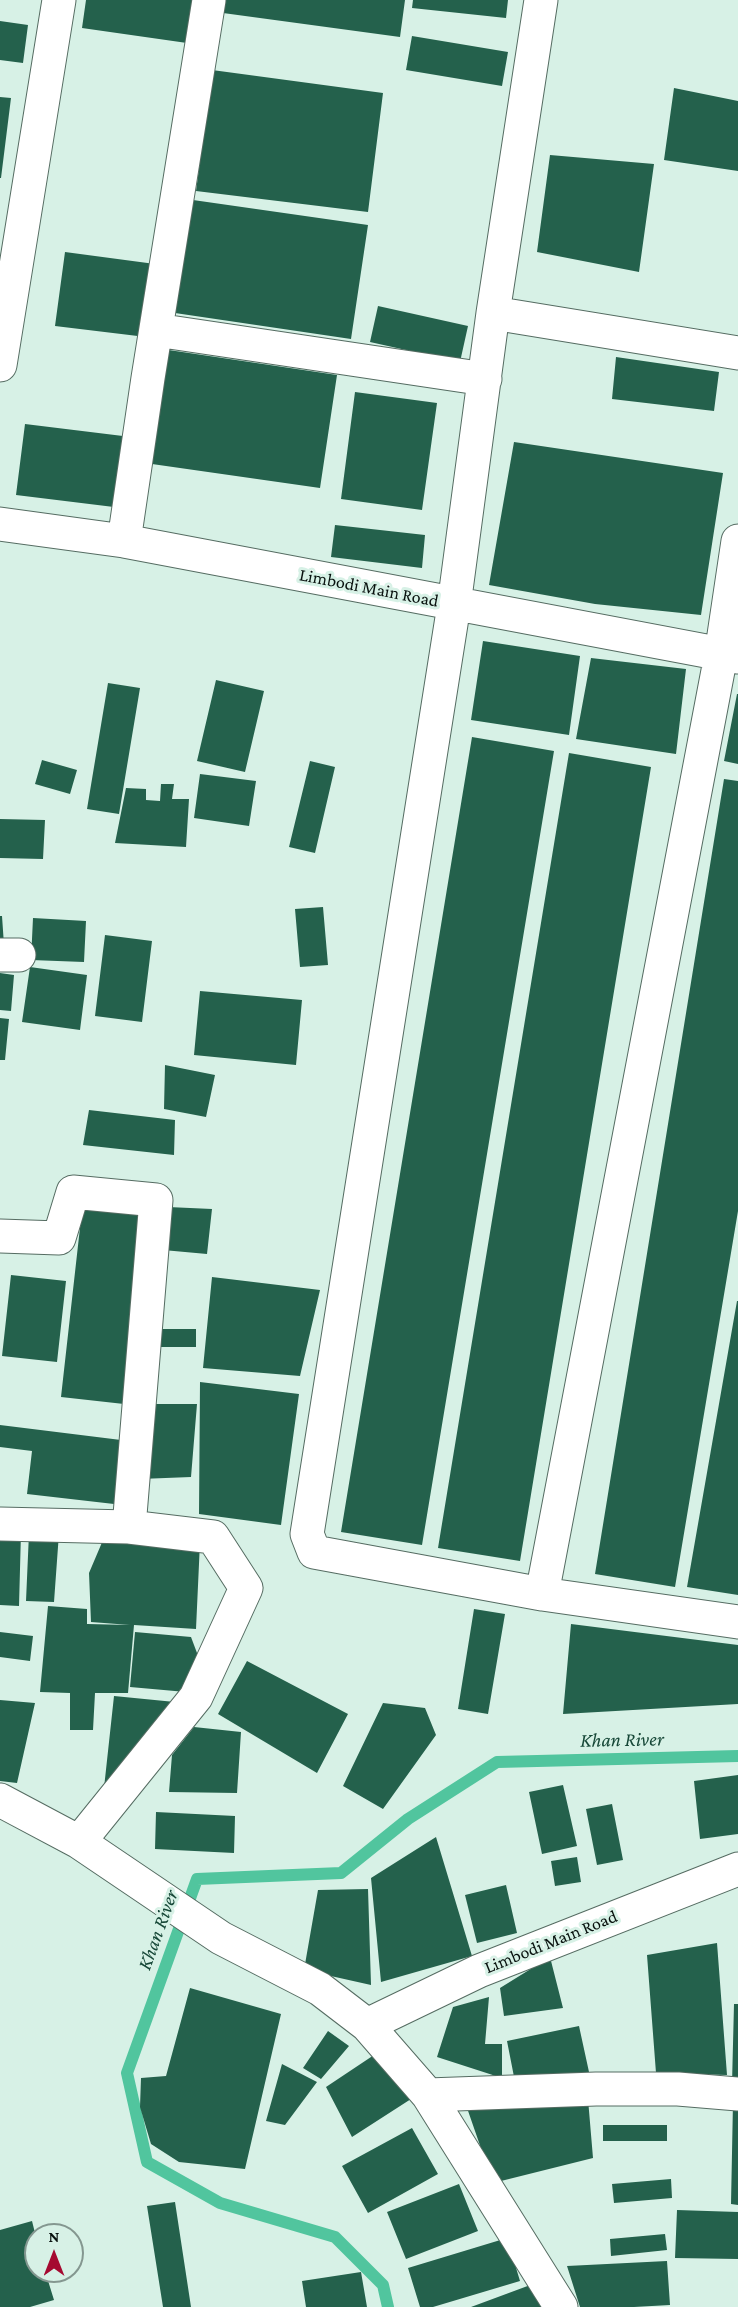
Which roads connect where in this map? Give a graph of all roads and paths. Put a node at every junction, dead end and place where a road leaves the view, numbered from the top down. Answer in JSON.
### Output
{"nodes":[{"id":1,"x":59,"y":0,"type":"edge"},
{"id":2,"x":209,"y":0,"type":"edge"},
{"id":3,"x":541,"y":0,"type":"edge"},
{"id":4,"x":493,"y":314,"type":"junction"},
{"id":5,"x":156,"y":330,"type":"junction"},
{"id":6,"x":738,"y":353,"type":"edge"},
{"id":7,"x":0,"y":365,"type":"edge"},
{"id":8,"x":485,"y":379,"type":"junction"},
{"id":9,"x":0,"y":524,"type":"edge"},
{"id":10,"x":124,"y":541,"type":"junction"},
{"id":11,"x":738,"y":541,"type":"edge"},
{"id":12,"x":454,"y":605,"type":"junction"},
{"id":13,"x":730,"y":656,"type":"edge"},
{"id":14,"x":0,"y":1236,"type":"edge"},
{"id":15,"x":0,"y":1524,"type":"edge"},
{"id":16,"x":129,"y":1527,"type":"junction"},
{"id":17,"x":542,"y":1594,"type":"junction"},
{"id":18,"x":738,"y":1622,"type":"edge"},
{"id":19,"x":0,"y":1800,"type":"edge"},
{"id":20,"x":79,"y":1842,"type":"junction"},
{"id":21,"x":738,"y":1869,"type":"edge"},
{"id":22,"x":367,"y":2025,"type":"junction"},
{"id":23,"x":738,"y":2094,"type":"edge"},
{"id":24,"x":428,"y":2095,"type":"junction"},
{"id":25,"x":561,"y":2307,"type":"edge"}],
"edges":[{"from":1,"to":7,"type":"street"},
{"from":2,"to":5,"type":"street"},
{"from":3,"to":4,"type":"street"},
{"from":4,"to":6,"type":"street"},
{"from":4,"to":8,"type":"street"},
{"from":5,"to":8,"type":"street"},
{"from":5,"to":10,"type":"street"},
{"from":8,"to":12,"type":"street"},
{"from":9,"to":10,"type":"street","name":"Limbodi Main Road"},
{"from":10,"to":12,"type":"street","name":"Limbodi Main Road"},
{"from":11,"to":13,"type":"street"},
{"from":12,"to":13,"type":"street","name":"Limbodi Main Road"},
{"from":12,"to":17,"type":"street"},
{"from":13,"to":17,"type":"street"},
{"from":14,"to":16,"type":"street"},
{"from":15,"to":16,"type":"street"},
{"from":16,"to":20,"type":"street"},
{"from":17,"to":18,"type":"street"},
{"from":19,"to":20,"type":"street"},
{"from":20,"to":22,"type":"street"},
{"from":21,"to":22,"type":"street","name":"Limbodi Main Road"},
{"from":22,"to":24,"type":"street"},
{"from":23,"to":24,"type":"street"},
{"from":24,"to":25,"type":"street"}]}
